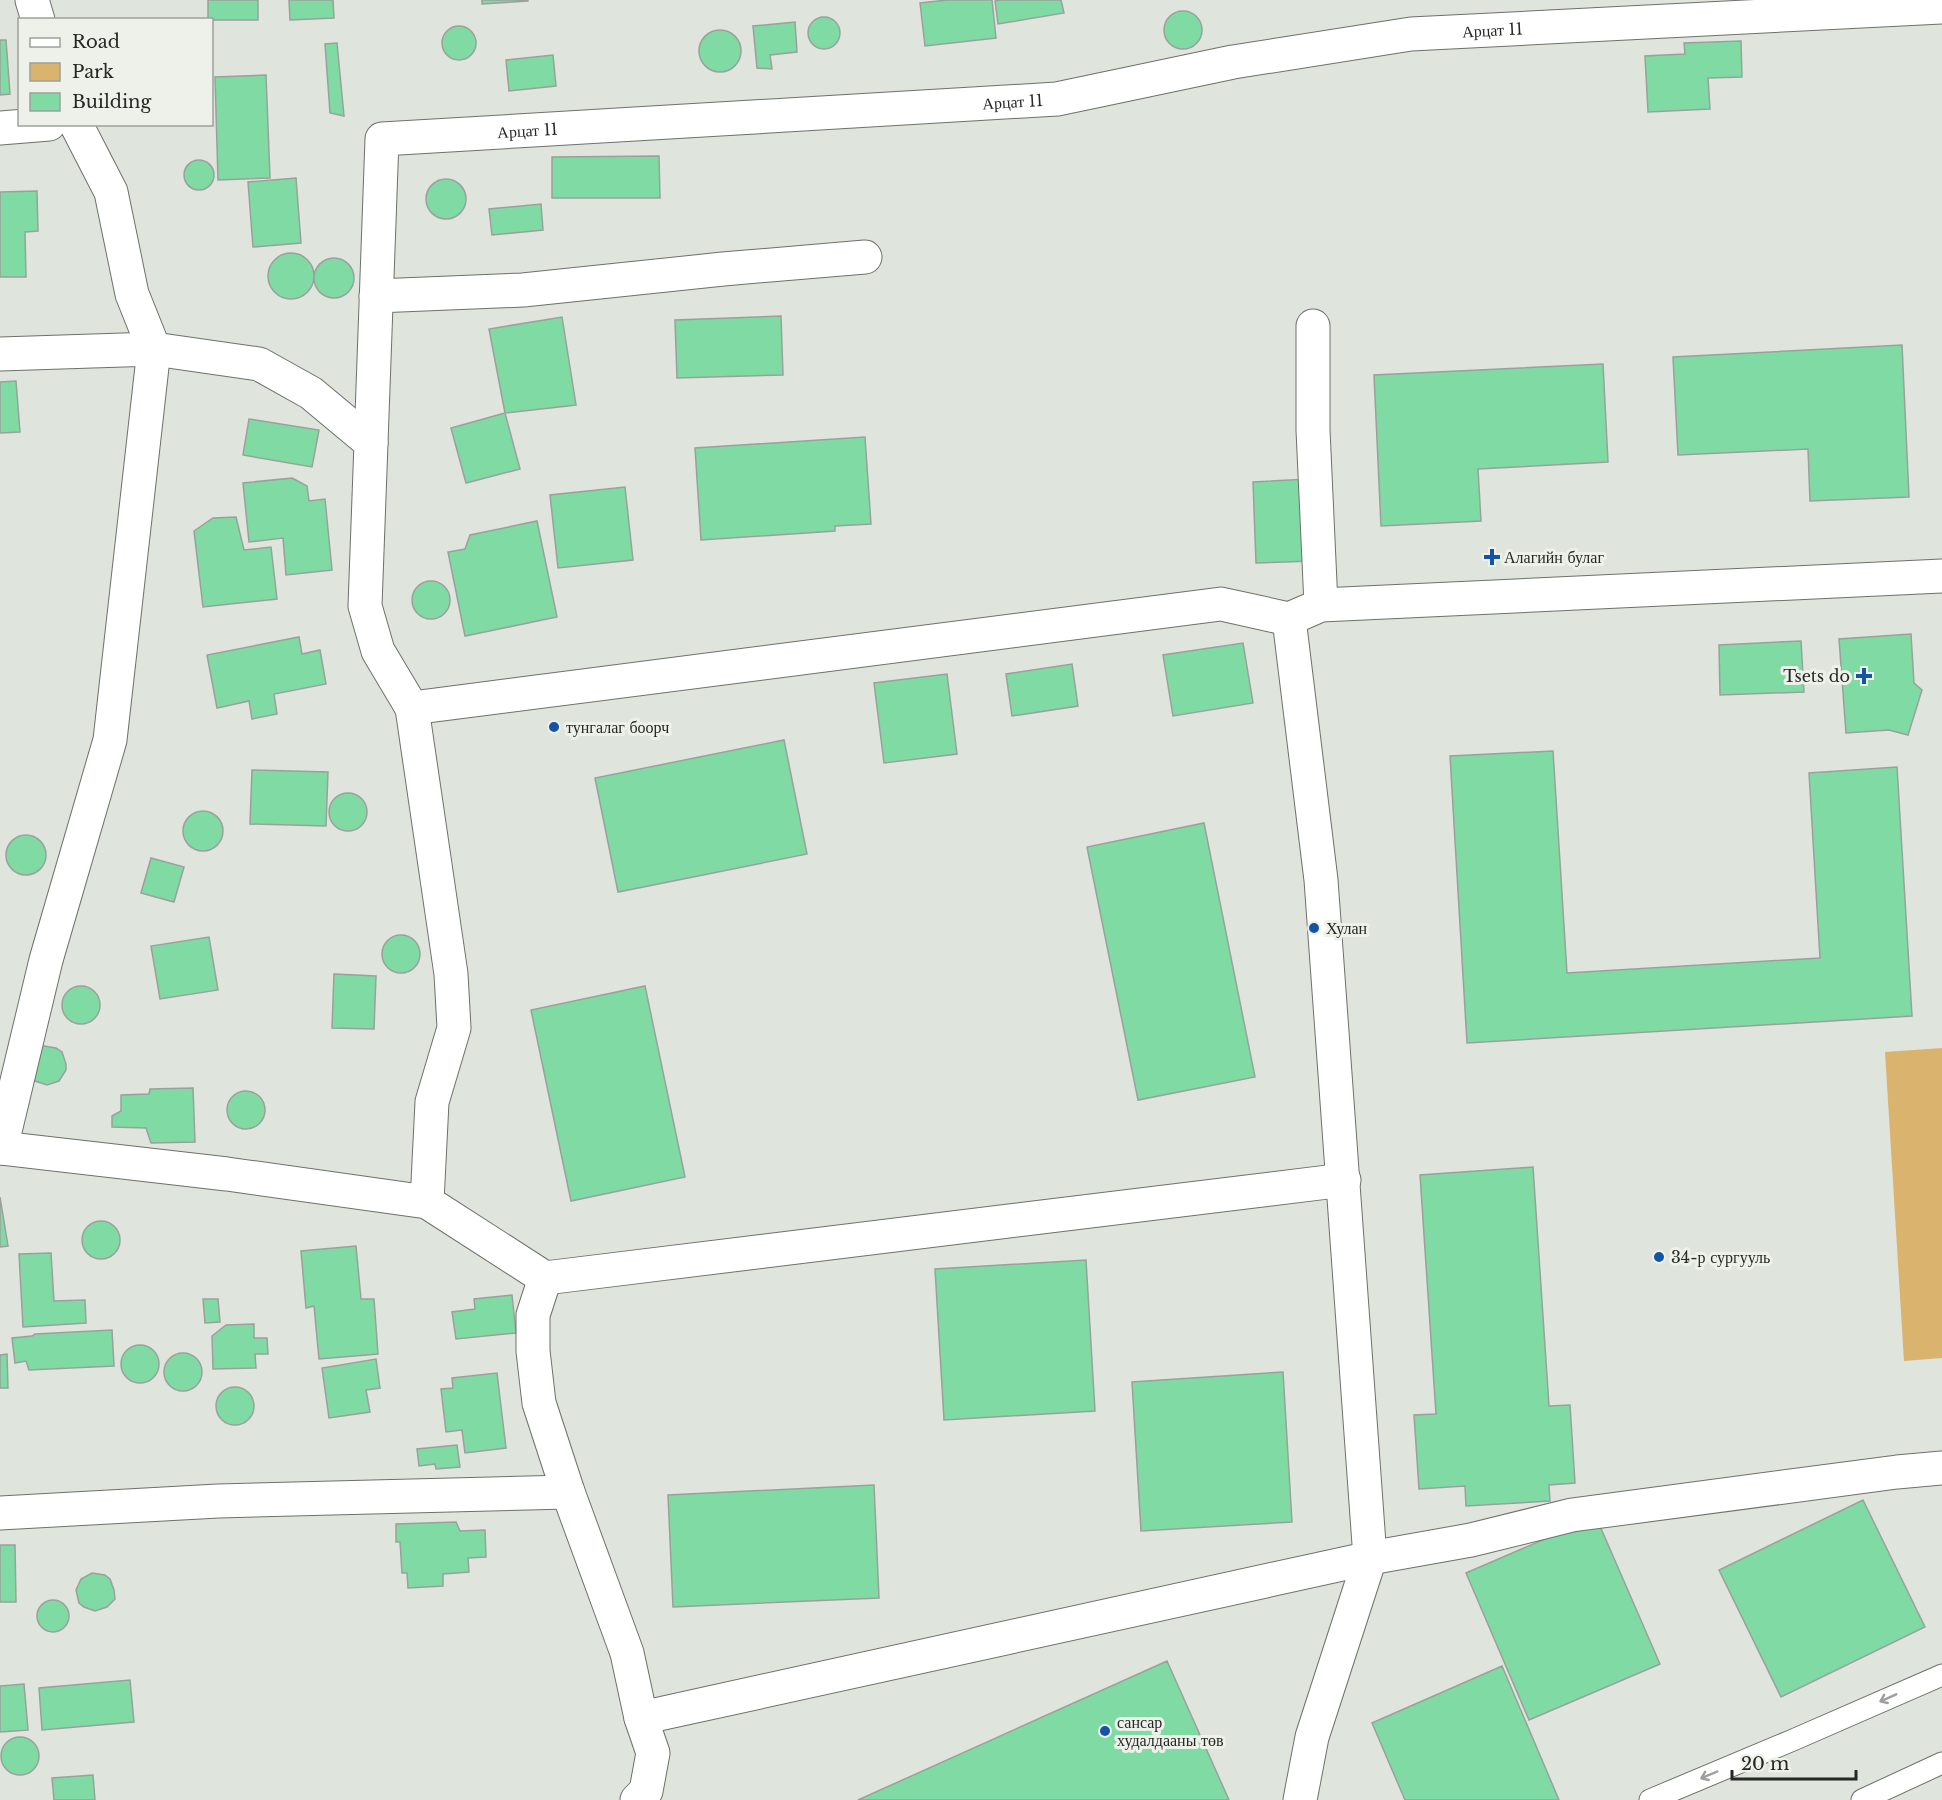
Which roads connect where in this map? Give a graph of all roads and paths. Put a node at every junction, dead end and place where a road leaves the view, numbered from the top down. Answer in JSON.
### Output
{"nodes":[{"id":1,"x":32,"y":0,"type":"edge"},
{"id":2,"x":1942,"y":7,"type":"edge"},
{"id":3,"x":38,"y":18,"type":"edge"},
{"id":4,"x":24,"y":126,"type":"edge"},
{"id":5,"x":77,"y":126,"type":"edge"},
{"id":6,"x":0,"y":128,"type":"edge"},
{"id":7,"x":866,"y":257,"type":"dead end"},
{"id":8,"x":376,"y":296,"type":"junction"},
{"id":9,"x":1313,"y":326,"type":"dead end"},
{"id":10,"x":154,"y":349,"type":"junction"},
{"id":11,"x":0,"y":354,"type":"edge"},
{"id":12,"x":371,"y":443,"type":"junction"},
{"id":13,"x":1942,"y":576,"type":"edge"},
{"id":14,"x":1321,"y":605,"type":"junction"},
{"id":15,"x":1289,"y":619,"type":"junction"},
{"id":16,"x":412,"y":708,"type":"junction"},
{"id":17,"x":0,"y":1148,"type":"edge"},
{"id":18,"x":1344,"y":1180,"type":"junction"},
{"id":19,"x":427,"y":1202,"type":"junction"},
{"id":20,"x":545,"y":1278,"type":"junction"},
{"id":21,"x":1942,"y":1468,"type":"edge"},
{"id":22,"x":568,"y":1492,"type":"junction"},
{"id":23,"x":0,"y":1513,"type":"edge"},
{"id":24,"x":1370,"y":1558,"type":"junction"},
{"id":25,"x":1942,"y":1675,"type":"edge"},
{"id":26,"x":642,"y":1718,"type":"junction"},
{"id":27,"x":1942,"y":1763,"type":"edge"},
{"id":28,"x":637,"y":1800,"type":"edge"},
{"id":29,"x":1300,"y":1800,"type":"edge"},
{"id":30,"x":1650,"y":1800,"type":"edge"},
{"id":31,"x":1862,"y":1800,"type":"edge"}],
"edges":[{"from":1,"to":3,"type":"street"},
{"from":2,"to":8,"type":"street","name":"Арцат 11"},
{"from":4,"to":6,"type":"street"},
{"from":5,"to":10,"type":"street"},
{"from":7,"to":8,"type":"street"},
{"from":8,"to":12,"type":"street","name":"Арцат 11"},
{"from":9,"to":14,"type":"street"},
{"from":10,"to":11,"type":"street"},
{"from":10,"to":12,"type":"street"},
{"from":10,"to":17,"type":"street"},
{"from":12,"to":16,"type":"street","name":"Арцат 11"},
{"from":13,"to":14,"type":"street"},
{"from":14,"to":15,"type":"street"},
{"from":15,"to":16,"type":"street"},
{"from":15,"to":18,"type":"street"},
{"from":16,"to":19,"type":"street"},
{"from":17,"to":19,"type":"street"},
{"from":18,"to":20,"type":"street"},
{"from":18,"to":24,"type":"street"},
{"from":19,"to":20,"type":"street"},
{"from":20,"to":22,"type":"street"},
{"from":21,"to":24,"type":"street"},
{"from":22,"to":23,"type":"street"},
{"from":22,"to":26,"type":"street"},
{"from":24,"to":26,"type":"street"},
{"from":24,"to":29,"type":"street"},
{"from":25,"to":30,"type":"lane","one_way":true},
{"from":26,"to":28,"type":"street"},
{"from":27,"to":31,"type":"lane"}]}
